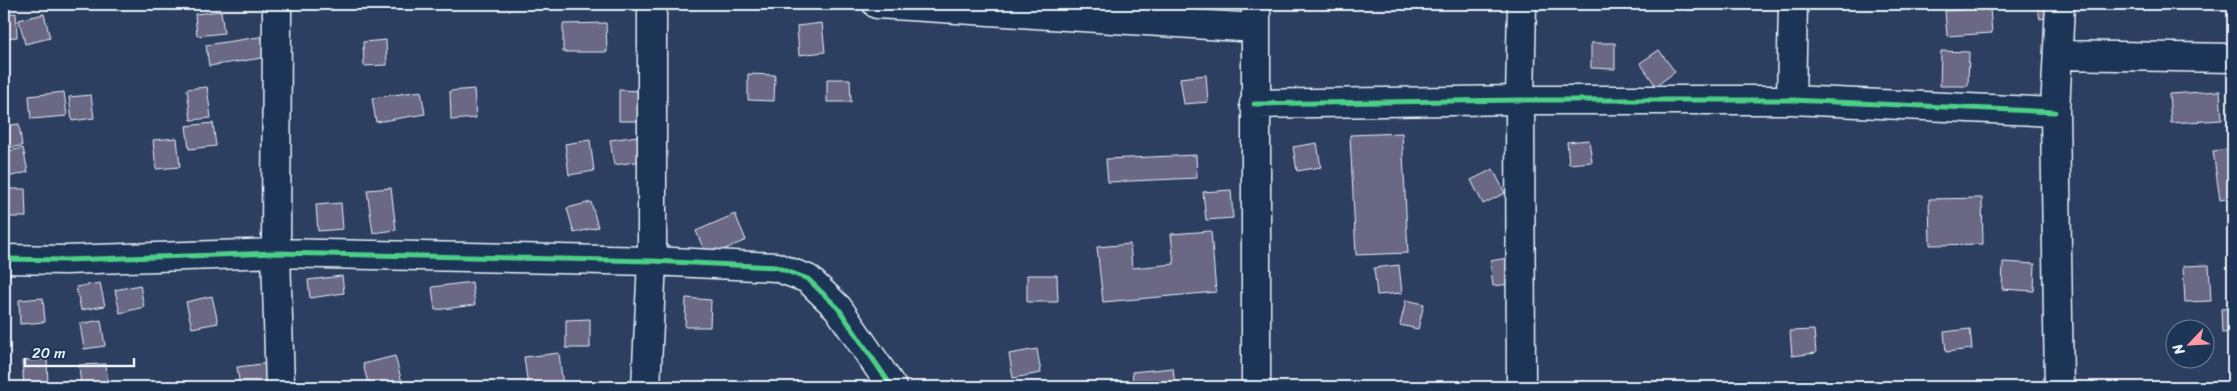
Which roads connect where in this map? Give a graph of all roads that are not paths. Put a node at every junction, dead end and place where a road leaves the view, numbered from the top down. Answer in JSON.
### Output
{"nodes":[{"id":1,"x":278,"y":4,"type":"edge"},
{"id":2,"x":652,"y":4,"type":"edge"},
{"id":3,"x":876,"y":4,"type":"edge"},
{"id":4,"x":1522,"y":4,"type":"edge"},
{"id":5,"x":1793,"y":4,"type":"edge"},
{"id":6,"x":2060,"y":4,"type":"edge"},
{"id":7,"x":910,"y":5,"type":"edge"},
{"id":8,"x":1256,"y":16,"type":"edge"},
{"id":9,"x":2058,"y":55,"type":"junction"},
{"id":10,"x":2233,"y":58,"type":"edge"},
{"id":11,"x":1520,"y":100,"type":"junction"},
{"id":12,"x":1791,"y":100,"type":"junction"},
{"id":13,"x":1254,"y":104,"type":"junction"},
{"id":14,"x":2055,"y":112,"type":"junction"},
{"id":15,"x":276,"y":253,"type":"junction"},
{"id":16,"x":4,"y":259,"type":"edge"},
{"id":17,"x":652,"y":260,"type":"junction"},
{"id":18,"x":280,"y":387,"type":"edge"},
{"id":19,"x":646,"y":387,"type":"edge"},
{"id":20,"x":892,"y":387,"type":"edge"},
{"id":21,"x":1256,"y":387,"type":"edge"},
{"id":22,"x":1521,"y":387,"type":"edge"},
{"id":23,"x":2059,"y":387,"type":"edge"}],
"edges":[{"from":1,"to":15,"type":"street"},
{"from":2,"to":17,"type":"street"},
{"from":3,"to":7,"type":"street"},
{"from":4,"to":11,"type":"street"},
{"from":5,"to":12,"type":"street"},
{"from":6,"to":9,"type":"street"},
{"from":7,"to":8,"type":"street"},
{"from":8,"to":13,"type":"street"},
{"from":9,"to":10,"type":"street"},
{"from":9,"to":14,"type":"street"},
{"from":11,"to":12,"type":"street"},
{"from":11,"to":13,"type":"street"},
{"from":11,"to":22,"type":"street"},
{"from":12,"to":14,"type":"street"},
{"from":13,"to":21,"type":"street"},
{"from":14,"to":23,"type":"street"},
{"from":15,"to":16,"type":"street"},
{"from":15,"to":17,"type":"street"},
{"from":15,"to":18,"type":"street"},
{"from":17,"to":19,"type":"street"},
{"from":17,"to":20,"type":"street"}]}
